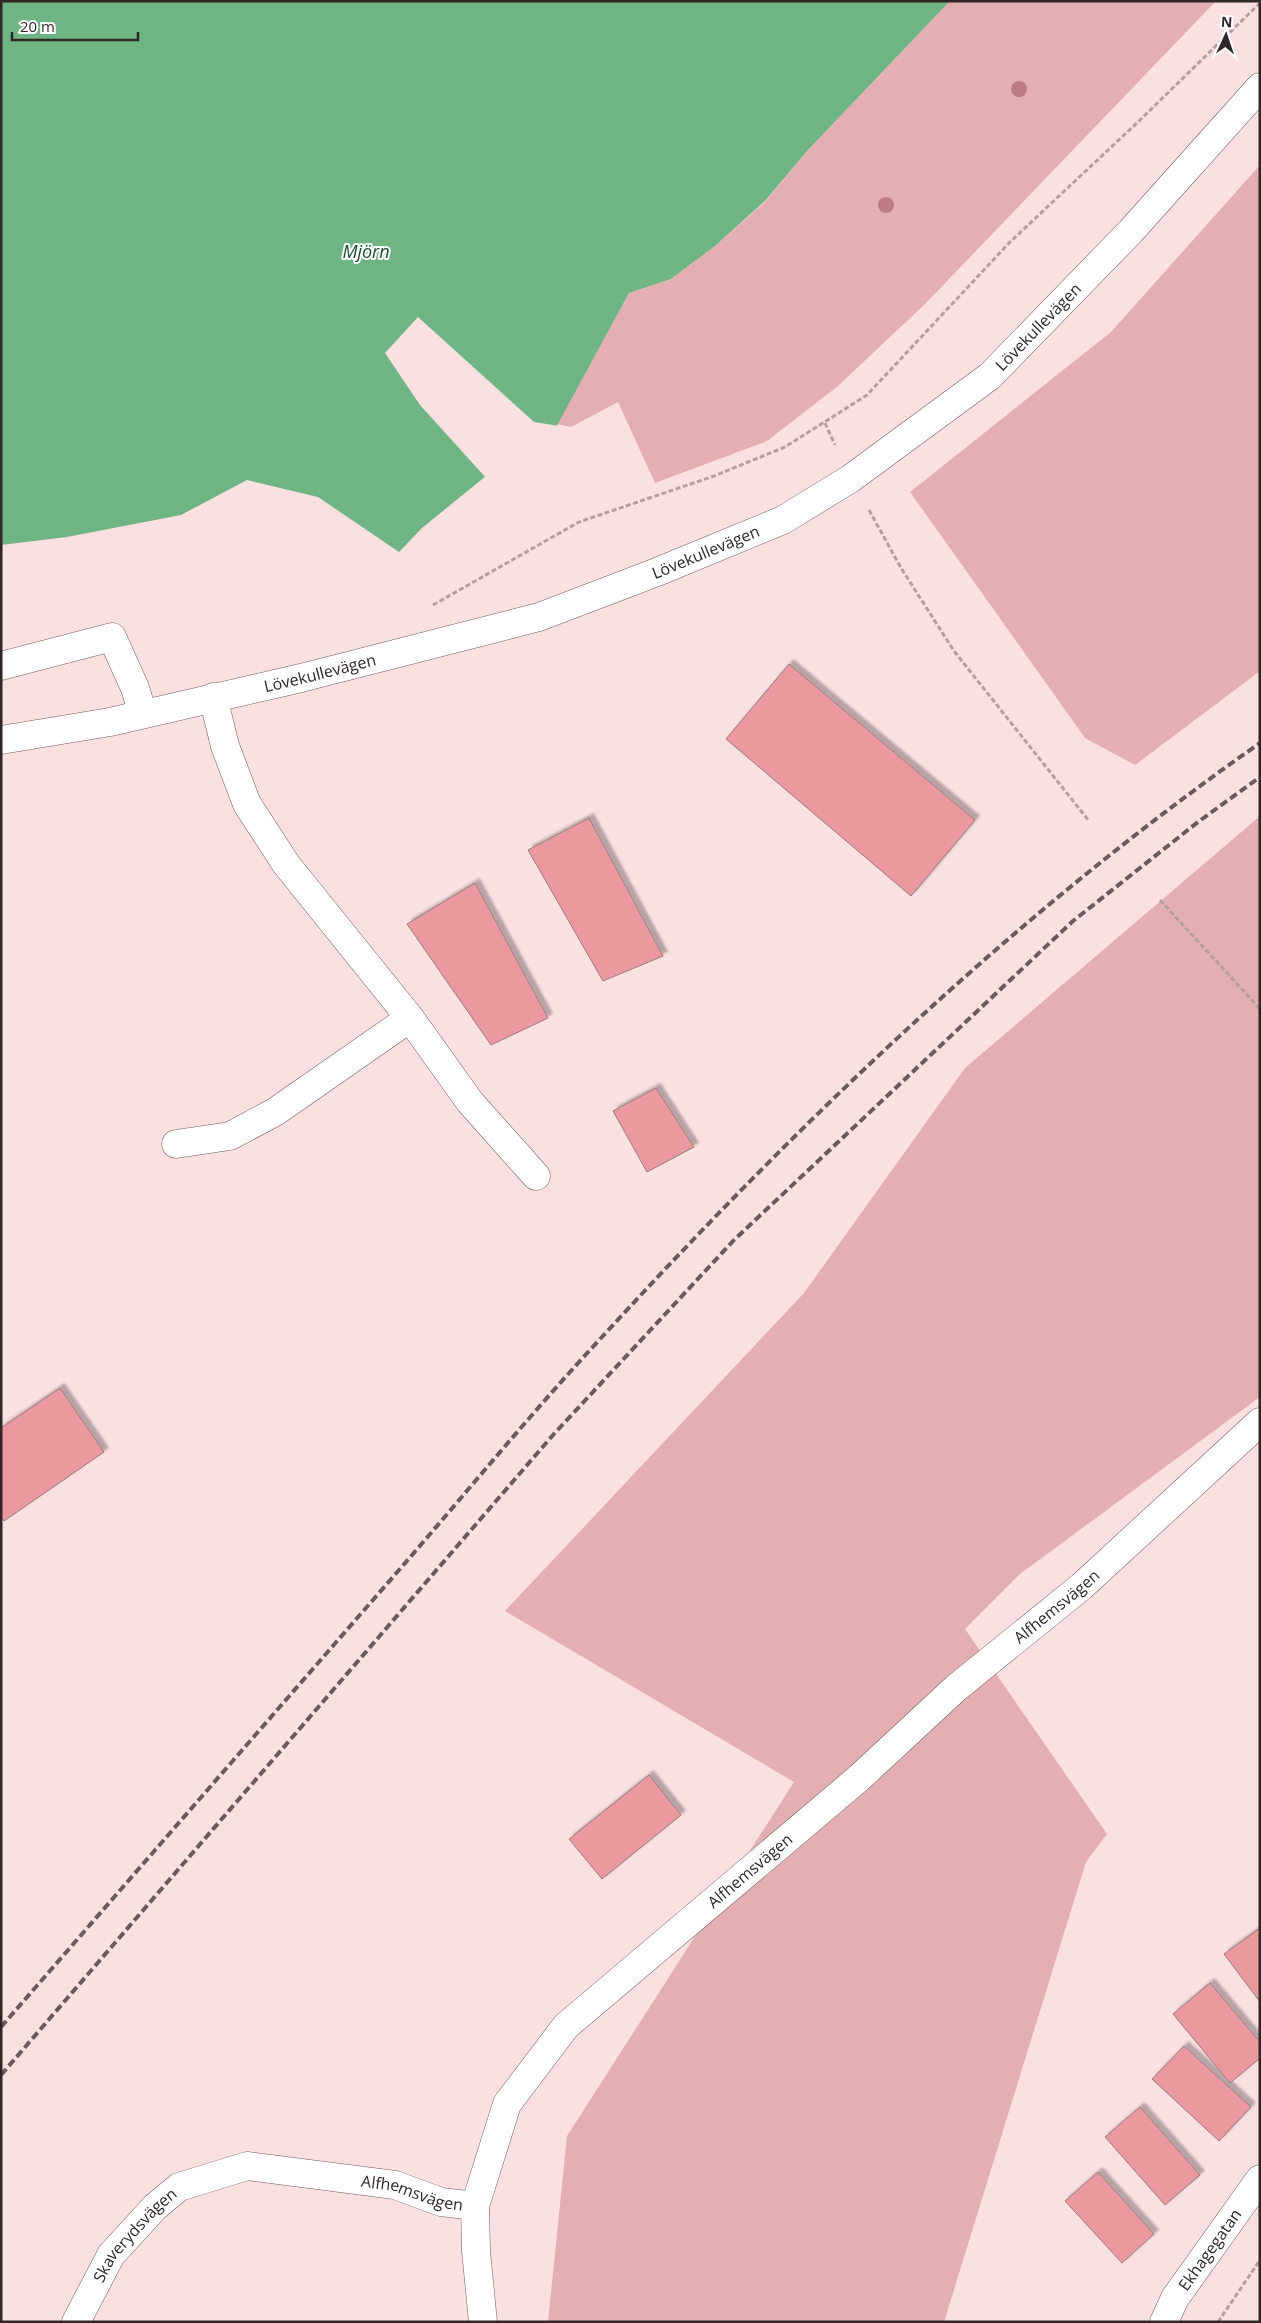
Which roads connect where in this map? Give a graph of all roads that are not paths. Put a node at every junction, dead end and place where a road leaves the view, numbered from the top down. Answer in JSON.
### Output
{"nodes":[{"id":1,"x":1260,"y":87,"type":"edge"},
{"id":2,"x":1,"y":666,"type":"edge"},
{"id":3,"x":213,"y":697,"type":"junction"},
{"id":4,"x":143,"y":714,"type":"junction"},
{"id":5,"x":1,"y":740,"type":"edge"},
{"id":6,"x":410,"y":1018,"type":"junction"},
{"id":7,"x":176,"y":1144,"type":"dead end"},
{"id":8,"x":536,"y":1176,"type":"dead end"},
{"id":9,"x":1260,"y":1422,"type":"edge"},
{"id":10,"x":247,"y":2166,"type":"joint"},
{"id":11,"x":1260,"y":2179,"type":"edge"},
{"id":12,"x":475,"y":2206,"type":"junction"},
{"id":13,"x":76,"y":2322,"type":"edge"},
{"id":14,"x":483,"y":2322,"type":"edge"},
{"id":15,"x":1164,"y":2322,"type":"edge"}],
"edges":[{"from":1,"to":3,"type":"street","name":"Lövekullevägen"},
{"from":2,"to":4,"type":"street"},
{"from":3,"to":4,"type":"street","name":"Lövekullevägen"},
{"from":3,"to":6,"type":"street"},
{"from":4,"to":5,"type":"street","name":"Lövekullevägen"},
{"from":6,"to":7,"type":"street"},
{"from":6,"to":8,"type":"street"},
{"from":9,"to":12,"type":"street","name":"Alfhemsvägen"},
{"from":10,"to":12,"type":"street","name":"Alfhemsvägen"},
{"from":10,"to":13,"type":"street","name":"Skaverydsvägen"},
{"from":11,"to":15,"type":"street","name":"Ekhagegatan"},
{"from":12,"to":14,"type":"street"}]}
